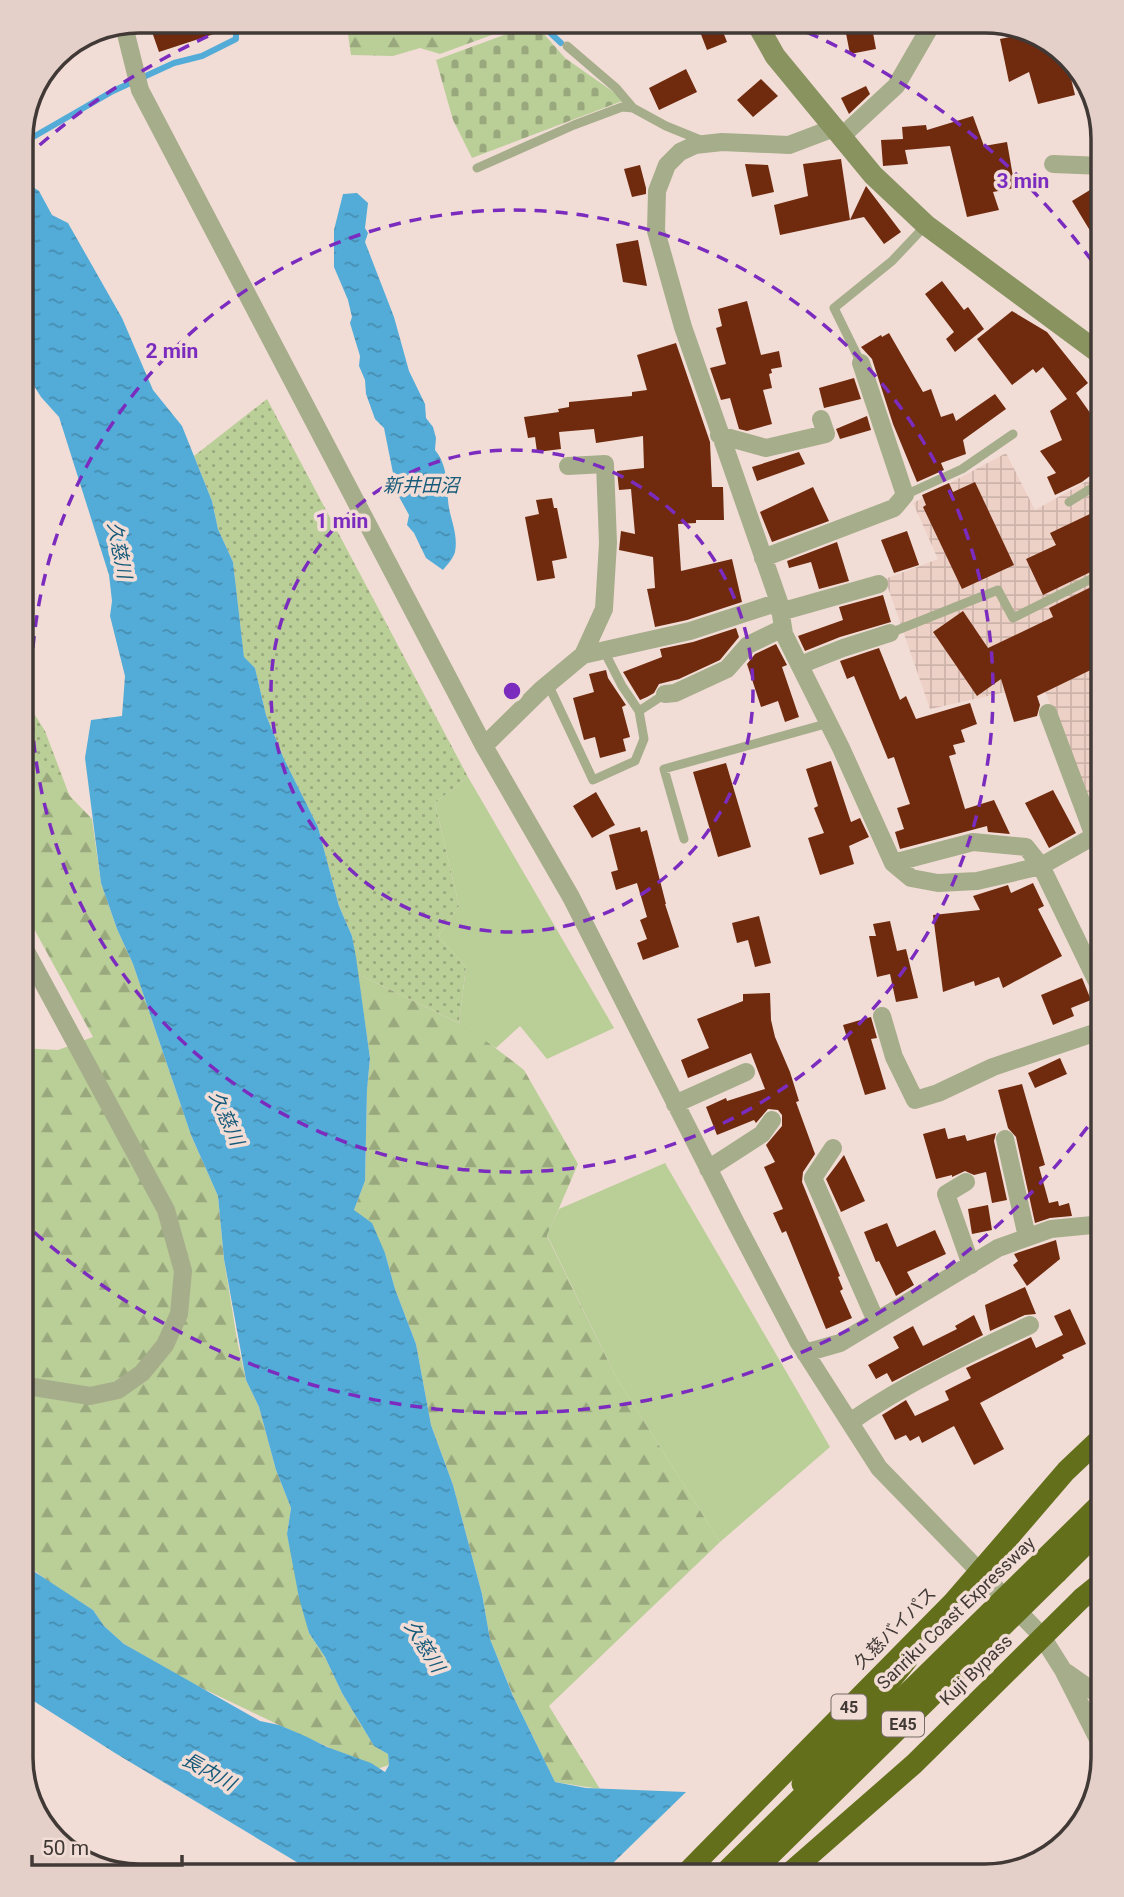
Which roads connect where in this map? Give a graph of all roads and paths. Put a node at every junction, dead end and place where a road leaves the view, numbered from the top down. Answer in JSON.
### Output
{"nodes":[{"id":1,"x":762,"y":33,"type":"edge"},
{"id":2,"x":927,"y":33,"type":"edge"},
{"id":3,"x":126,"y":34,"type":"edge"},
{"id":4,"x":567,"y":46,"type":"dead end"},
{"id":5,"x":634,"y":108,"type":"junction"},
{"id":6,"x":838,"y":132,"type":"junction"},
{"id":7,"x":708,"y":143,"type":"junction"},
{"id":8,"x":1053,"y":164,"type":"dead end"},
{"id":9,"x":1091,"y":166,"type":"edge"},
{"id":10,"x":477,"y":168,"type":"dead end"},
{"id":11,"x":926,"y":225,"type":"junction"},
{"id":12,"x":1091,"y":347,"type":"edge"},
{"id":13,"x":861,"y":363,"type":"joint"},
{"id":14,"x":821,"y":419,"type":"dead end"},
{"id":15,"x":1013,"y":434,"type":"dead end"},
{"id":16,"x":719,"y":435,"type":"junction"},
{"id":17,"x":568,"y":466,"type":"dead end"},
{"id":18,"x":1091,"y":488,"type":"edge"},
{"id":19,"x":905,"y":495,"type":"junction"},
{"id":20,"x":1069,"y":502,"type":"dead end"},
{"id":21,"x":763,"y":558,"type":"junction"},
{"id":22,"x":1091,"y":579,"type":"edge"},
{"id":23,"x":879,"y":584,"type":"dead end"},
{"id":24,"x":781,"y":614,"type":"junction"},
{"id":25,"x":890,"y":633,"type":"joint"},
{"id":26,"x":604,"y":651,"type":"junction"},
{"id":27,"x":583,"y":655,"type":"junction"},
{"id":28,"x":800,"y":665,"type":"junction"},
{"id":29,"x":548,"y":684,"type":"junction"},
{"id":30,"x":665,"y":694,"type":"joint"},
{"id":31,"x":639,"y":711,"type":"junction"},
{"id":32,"x":1048,"y":713,"type":"dead end"},
{"id":33,"x":829,"y":723,"type":"junction"},
{"id":34,"x":484,"y":746,"type":"junction"},
{"id":35,"x":1091,"y":815,"type":"edge"},
{"id":36,"x":1091,"y":838,"type":"edge"},
{"id":37,"x":684,"y":839,"type":"dead end"},
{"id":38,"x":893,"y":863,"type":"junction"},
{"id":39,"x":1041,"y":866,"type":"junction"},
{"id":40,"x":33,"y":964,"type":"edge"},
{"id":41,"x":1091,"y":969,"type":"edge"},
{"id":42,"x":882,"y":1016,"type":"dead end"},
{"id":43,"x":1091,"y":1034,"type":"edge"},
{"id":44,"x":746,"y":1072,"type":"dead end"},
{"id":45,"x":675,"y":1104,"type":"junction"},
{"id":46,"x":772,"y":1120,"type":"dead end"},
{"id":47,"x":1005,"y":1139,"type":"dead end"},
{"id":48,"x":833,"y":1148,"type":"dead end"},
{"id":49,"x":708,"y":1169,"type":"junction"},
{"id":50,"x":966,"y":1182,"type":"dead end"},
{"id":51,"x":1091,"y":1225,"type":"edge"},
{"id":52,"x":1027,"y":1237,"type":"junction"},
{"id":53,"x":971,"y":1265,"type":"junction"},
{"id":54,"x":876,"y":1321,"type":"junction"},
{"id":55,"x":1030,"y":1325,"type":"dead end"},
{"id":56,"x":806,"y":1353,"type":"junction"},
{"id":57,"x":33,"y":1387,"type":"edge"},
{"id":58,"x":850,"y":1422,"type":"junction"},
{"id":59,"x":1091,"y":1447,"type":"edge"},
{"id":60,"x":1091,"y":1518,"type":"edge"},
{"id":61,"x":1091,"y":1538,"type":"edge"},
{"id":62,"x":1091,"y":1552,"type":"edge"},
{"id":63,"x":1054,"y":1572,"type":"junction"},
{"id":64,"x":1091,"y":1591,"type":"edge"},
{"id":65,"x":953,"y":1602,"type":"junction"},
{"id":66,"x":1063,"y":1670,"type":"junction"},
{"id":67,"x":1091,"y":1690,"type":"edge"},
{"id":68,"x":1091,"y":1725,"type":"edge"},
{"id":69,"x":695,"y":1864,"type":"edge"},
{"id":70,"x":731,"y":1864,"type":"edge"},
{"id":71,"x":733,"y":1864,"type":"edge"},
{"id":72,"x":762,"y":1864,"type":"edge"},
{"id":73,"x":800,"y":1864,"type":"edge"}],
"edges":[{"from":1,"to":6,"type":"street"},
{"from":2,"to":6,"type":"street"},
{"from":3,"to":34,"type":"street"},
{"from":4,"to":5,"type":"lane"},
{"from":5,"to":7,"type":"lane"},
{"from":5,"to":10,"type":"lane"},
{"from":6,"to":7,"type":"street"},
{"from":6,"to":11,"type":"street"},
{"from":7,"to":16,"type":"street"},
{"from":8,"to":9,"type":"street"},
{"from":11,"to":12,"type":"street"},
{"from":11,"to":13,"type":"lane"},
{"from":13,"to":19,"type":"street"},
{"from":14,"to":16,"type":"street"},
{"from":15,"to":19,"type":"lane"},
{"from":16,"to":21,"type":"street"},
{"from":17,"to":27,"type":"street"},
{"from":18,"to":20,"type":"lane"},
{"from":19,"to":21,"type":"street"},
{"from":21,"to":24,"type":"street"},
{"from":22,"to":25,"type":"lane"},
{"from":23,"to":24,"type":"street"},
{"from":24,"to":26,"type":"street"},
{"from":24,"to":28,"type":"street"},
{"from":24,"to":30,"type":"street"},
{"from":25,"to":28,"type":"street"},
{"from":26,"to":27,"type":"street"},
{"from":26,"to":31,"type":"lane"},
{"from":27,"to":29,"type":"street"},
{"from":28,"to":33,"type":"street"},
{"from":29,"to":31,"type":"lane"},
{"from":29,"to":34,"type":"street"},
{"from":30,"to":31,"type":"lane"},
{"from":32,"to":35,"type":"street"},
{"from":33,"to":37,"type":"lane"},
{"from":33,"to":38,"type":"street"},
{"from":34,"to":45,"type":"street"},
{"from":36,"to":39,"type":"street"},
{"from":38,"to":39,"type":"street"},
{"from":38,"to":39,"type":"street"},
{"from":39,"to":41,"type":"street"},
{"from":40,"to":57,"type":"street"},
{"from":42,"to":43,"type":"street"},
{"from":44,"to":45,"type":"street"},
{"from":45,"to":49,"type":"street"},
{"from":46,"to":49,"type":"street"},
{"from":47,"to":52,"type":"street"},
{"from":48,"to":54,"type":"street"},
{"from":49,"to":56,"type":"street"},
{"from":50,"to":53,"type":"street"},
{"from":51,"to":52,"type":"street"},
{"from":52,"to":53,"type":"street"},
{"from":53,"to":54,"type":"street"},
{"from":54,"to":56,"type":"street"},
{"from":55,"to":58,"type":"street"},
{"from":56,"to":58,"type":"street"},
{"from":58,"to":66,"type":"street"},
{"from":59,"to":65,"type":"highway","name":"久慈バイパス","number":"45","bridge":true},
{"from":60,"to":63,"type":"highway","name":"Sanriku Coast Expressway","number":"E45"},
{"from":61,"to":63,"type":"highway","name":"Sanriku Coast Expressway","number":"E45"},
{"from":62,"to":63,"type":"highway"},
{"from":63,"to":71,"type":"highway","name":"Sanriku Coast Expressway","number":"E45","bridge":true},
{"from":63,"to":72,"type":"highway","name":"Sanriku Coast Expressway","number":"E45","bridge":true},
{"from":64,"to":73,"type":"highway","name":"Kuji Bypass","bridge":true},
{"from":65,"to":69,"type":"highway","name":"久慈バイパス","number":"45","bridge":true},
{"from":65,"to":70,"type":"highway","bridge":true},
{"from":66,"to":67,"type":"street"},
{"from":66,"to":68,"type":"street"}]}
